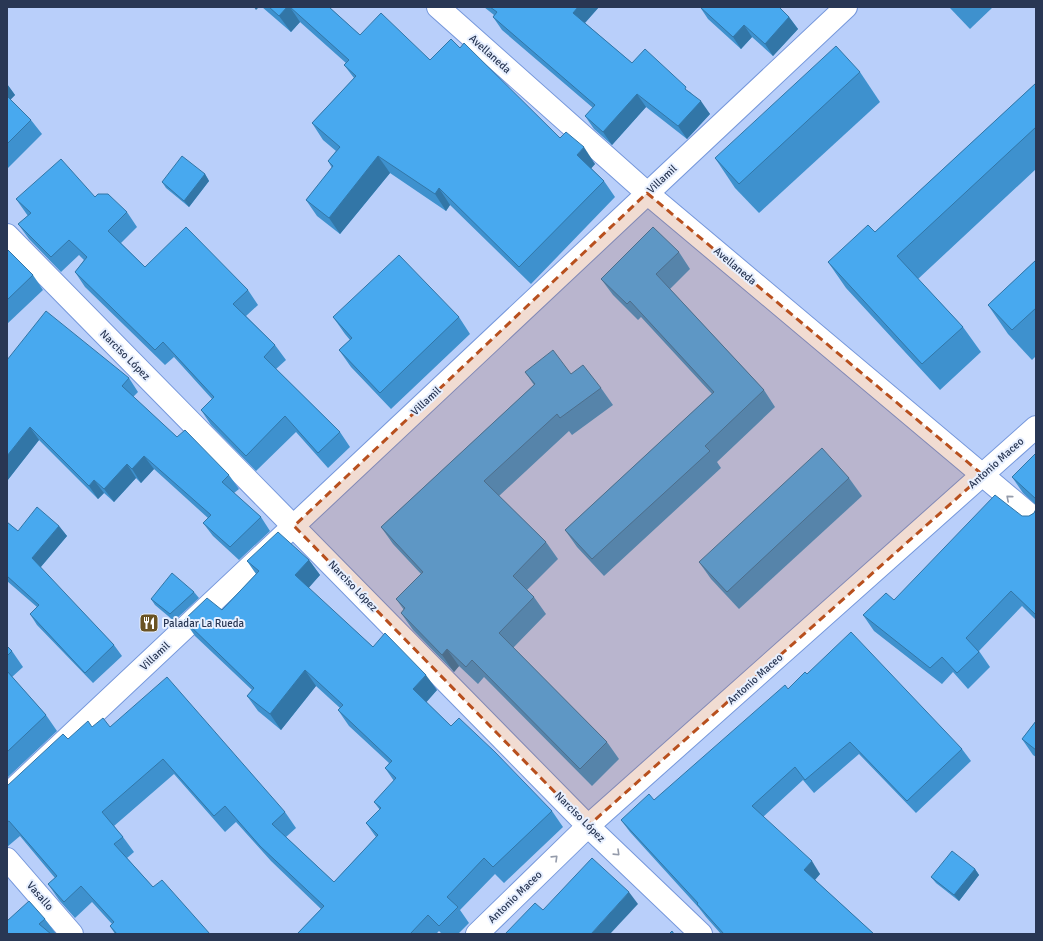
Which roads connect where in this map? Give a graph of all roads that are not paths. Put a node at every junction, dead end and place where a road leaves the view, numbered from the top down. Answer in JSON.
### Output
{"nodes":[{"id":1,"x":438,"y":7,"type":"edge"},
{"id":2,"x":846,"y":7,"type":"edge"},
{"id":3,"x":647,"y":193,"type":"junction"},
{"id":4,"x":7,"y":235,"type":"edge"},
{"id":5,"x":1036,"y":427,"type":"edge"},
{"id":6,"x":983,"y":475,"type":"junction"},
{"id":7,"x":1036,"y":520,"type":"edge"},
{"id":8,"x":294,"y":526,"type":"junction"},
{"id":9,"x":7,"y":795,"type":"edge"},
{"id":10,"x":588,"y":826,"type":"junction"},
{"id":11,"x":7,"y":859,"type":"edge"},
{"id":12,"x":72,"y":934,"type":"edge"},
{"id":13,"x":477,"y":934,"type":"edge"},
{"id":14,"x":701,"y":934,"type":"edge"}],
"edges":[{"from":1,"to":3,"type":"street","name":"Avellaneda"},
{"from":2,"to":3,"type":"street","name":"Villamil"},
{"from":3,"to":6,"type":"street","name":"Avellaneda"},
{"from":3,"to":8,"type":"street","name":"Villamil"},
{"from":4,"to":8,"type":"street","name":"Narciso López"},
{"from":5,"to":6,"type":"street","name":"Antonio Maceo"},
{"from":7,"to":6,"type":"street","name":"Avellaneda","one_way":true},
{"from":6,"to":10,"type":"street","name":"Antonio Maceo"},
{"from":8,"to":9,"type":"street","name":"Villamil"},
{"from":8,"to":10,"type":"street","name":"Narciso López"},
{"from":13,"to":10,"type":"street","name":"Antonio Maceo","one_way":true},
{"from":10,"to":14,"type":"street","name":"Narciso López","one_way":true},
{"from":11,"to":12,"type":"street","name":"Vasallo"}]}
